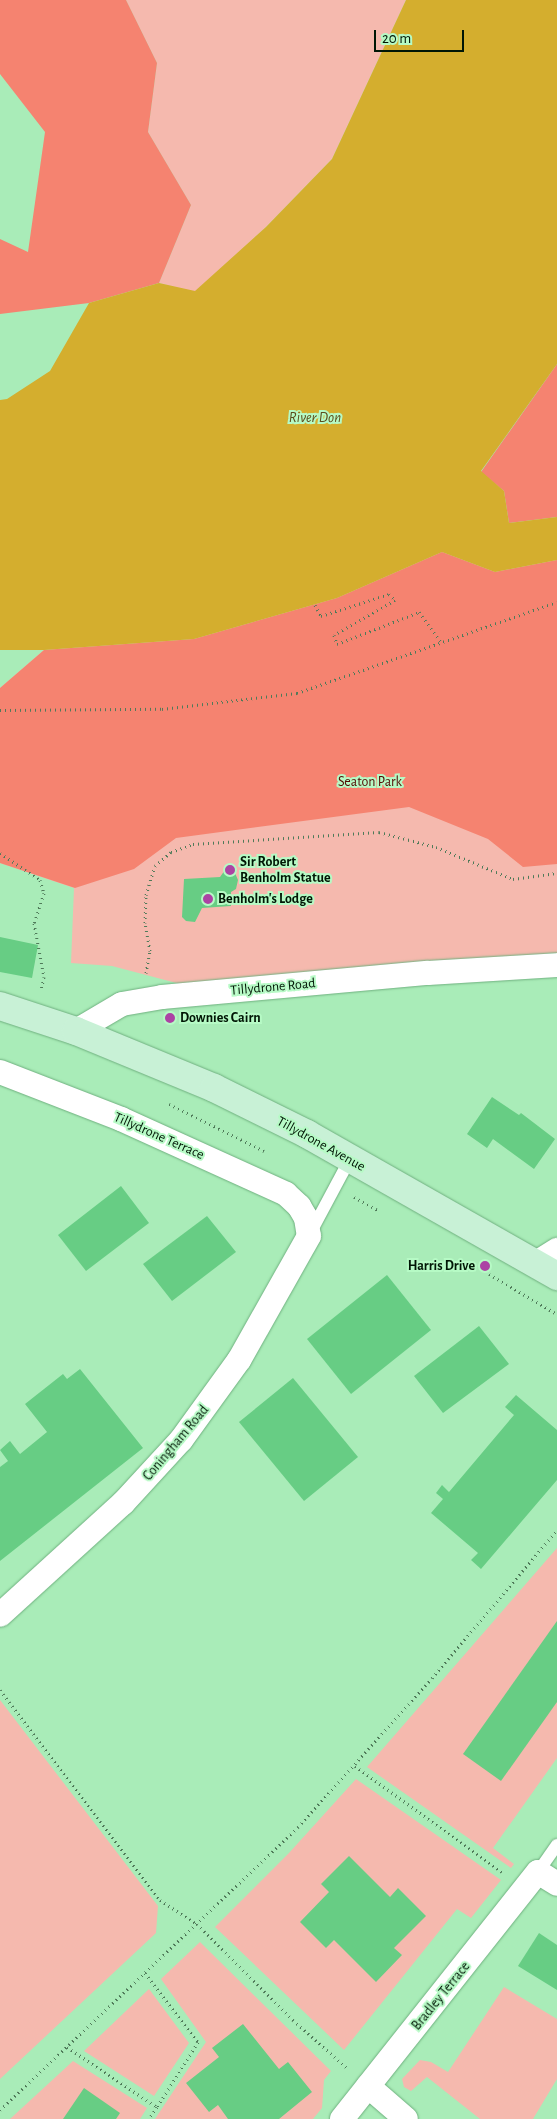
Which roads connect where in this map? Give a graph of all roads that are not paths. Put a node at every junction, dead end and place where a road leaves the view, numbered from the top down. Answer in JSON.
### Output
{"nodes":[{"id":1,"x":557,"y":966,"type":"edge"},
{"id":2,"x":0,"y":1006,"type":"edge"},
{"id":3,"x":76,"y":1031,"type":"junction"},
{"id":4,"x":0,"y":1072,"type":"edge"},
{"id":5,"x":350,"y":1159,"type":"junction"},
{"id":6,"x":307,"y":1227,"type":"junction"},
{"id":7,"x":550,"y":1263,"type":"edge"},
{"id":8,"x":0,"y":1615,"type":"edge"},
{"id":9,"x":557,"y":1845,"type":"edge"},
{"id":10,"x":540,"y":1882,"type":"edge"},
{"id":11,"x":368,"y":2086,"type":"junction"},
{"id":12,"x":342,"y":2119,"type":"edge"},
{"id":13,"x":406,"y":2119,"type":"edge"}],
"edges":[{"from":1,"to":3,"type":"street","name":"Tillydrone Road"},
{"from":2,"to":3,"type":"main road"},
{"from":3,"to":5,"type":"main road","name":"Tillydrone Avenue"},
{"from":4,"to":6,"type":"street","name":"Tillydrone Terrace"},
{"from":5,"to":6,"type":"lane","name":"Coningham Road"},
{"from":5,"to":7,"type":"main road","name":"Tillydrone Avenue"},
{"from":6,"to":8,"type":"street","name":"Coningham Road"},
{"from":9,"to":10,"type":"lane"},
{"from":10,"to":11,"type":"street","name":"Bradley Terrace"},
{"from":11,"to":12,"type":"street","name":"Bradley Terrace"},
{"from":11,"to":13,"type":"street"}]}
